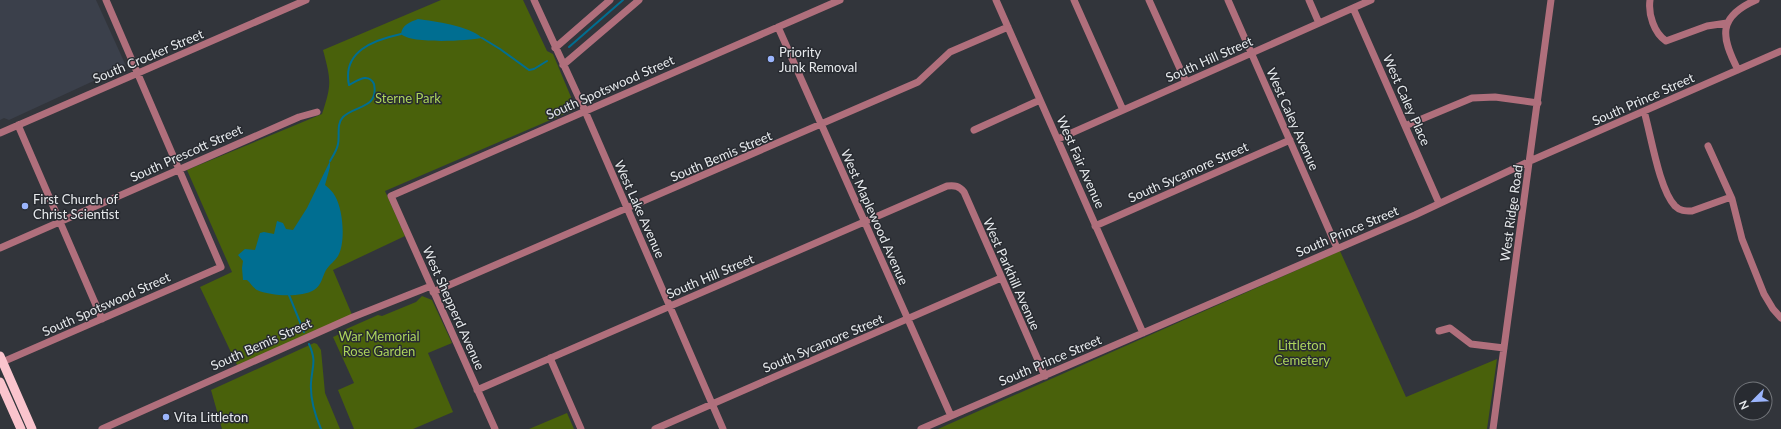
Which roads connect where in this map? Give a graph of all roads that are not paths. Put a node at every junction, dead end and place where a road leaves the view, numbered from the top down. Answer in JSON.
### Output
{"nodes":[{"id":1,"x":106,"y":0,"type":"edge"},
{"id":2,"x":534,"y":0,"type":"edge"},
{"id":3,"x":610,"y":0,"type":"edge"},
{"id":4,"x":639,"y":0,"type":"edge"},
{"id":5,"x":840,"y":0,"type":"edge"},
{"id":6,"x":996,"y":0,"type":"edge"},
{"id":7,"x":1074,"y":0,"type":"edge"},
{"id":8,"x":1149,"y":0,"type":"edge"},
{"id":9,"x":1228,"y":0,"type":"edge"},
{"id":10,"x":1309,"y":0,"type":"edge"},
{"id":11,"x":1371,"y":0,"type":"edge"},
{"id":12,"x":1551,"y":0,"type":"edge"},
{"id":13,"x":1756,"y":0,"type":"edge"},
{"id":14,"x":303,"y":1,"type":"edge"},
{"id":15,"x":1649,"y":4,"type":"edge"},
{"id":16,"x":1353,"y":8,"type":"junction"},
{"id":17,"x":1319,"y":23,"type":"junction"},
{"id":18,"x":1727,"y":23,"type":"junction"},
{"id":19,"x":778,"y":27,"type":"junction"},
{"id":20,"x":1008,"y":27,"type":"junction"},
{"id":21,"x":555,"y":48,"type":"junction"},
{"id":22,"x":1781,"y":51,"type":"edge"},
{"id":23,"x":1251,"y":53,"type":"junction"},
{"id":24,"x":563,"y":65,"type":"junction"},
{"id":25,"x":1738,"y":70,"type":"junction"},
{"id":26,"x":138,"y":73,"type":"junction"},
{"id":27,"x":1186,"y":82,"type":"junction"},
{"id":28,"x":1040,"y":100,"type":"junction"},
{"id":29,"x":1538,"y":103,"type":"junction"},
{"id":30,"x":1124,"y":110,"type":"junction"},
{"id":31,"x":585,"y":111,"type":"junction"},
{"id":32,"x":1644,"y":111,"type":"junction"},
{"id":33,"x":317,"y":112,"type":"dead end"},
{"id":34,"x":18,"y":125,"type":"junction"},
{"id":35,"x":822,"y":126,"type":"junction"},
{"id":36,"x":1405,"y":126,"type":"junction"},
{"id":37,"x":974,"y":130,"type":"dead end"},
{"id":38,"x":0,"y":133,"type":"edge"},
{"id":39,"x":1058,"y":139,"type":"junction"},
{"id":40,"x":1290,"y":140,"type":"junction"},
{"id":41,"x":1708,"y":146,"type":"dead end"},
{"id":42,"x":1530,"y":161,"type":"junction"},
{"id":43,"x":180,"y":169,"type":"junction"},
{"id":44,"x":953,"y":185,"type":"joint"},
{"id":45,"x":391,"y":196,"type":"joint"},
{"id":46,"x":1731,"y":197,"type":"junction"},
{"id":47,"x":1439,"y":203,"type":"junction"},
{"id":48,"x":626,"y":209,"type":"junction"},
{"id":49,"x":60,"y":221,"type":"junction"},
{"id":50,"x":865,"y":222,"type":"junction"},
{"id":51,"x":1095,"y":226,"type":"junction"},
{"id":52,"x":0,"y":248,"type":"edge"},
{"id":53,"x":1337,"y":248,"type":"junction"},
{"id":54,"x":1001,"y":278,"type":"junction"},
{"id":55,"x":432,"y":289,"type":"junction"},
{"id":56,"x":670,"y":306,"type":"junction"},
{"id":57,"x":1781,"y":318,"type":"edge"},
{"id":58,"x":102,"y":319,"type":"junction"},
{"id":59,"x":908,"y":319,"type":"junction"},
{"id":60,"x":1440,"y":331,"type":"dead end"},
{"id":61,"x":1143,"y":333,"type":"junction"},
{"id":62,"x":1504,"y":348,"type":"junction"},
{"id":63,"x":550,"y":358,"type":"junction"},
{"id":64,"x":1,"y":360,"type":"edge"},
{"id":65,"x":1044,"y":376,"type":"junction"},
{"id":66,"x":0,"y":382,"type":"edge"},
{"id":67,"x":477,"y":390,"type":"junction"},
{"id":68,"x":712,"y":403,"type":"junction"},
{"id":69,"x":951,"y":416,"type":"junction"},
{"id":70,"x":21,"y":429,"type":"edge"},
{"id":71,"x":32,"y":429,"type":"edge"},
{"id":72,"x":102,"y":429,"type":"edge"},
{"id":73,"x":495,"y":429,"type":"edge"},
{"id":74,"x":581,"y":429,"type":"edge"},
{"id":75,"x":655,"y":429,"type":"edge"},
{"id":76,"x":723,"y":429,"type":"edge"},
{"id":77,"x":921,"y":429,"type":"edge"},
{"id":78,"x":1493,"y":429,"type":"edge"}],
"edges":[{"from":1,"to":26,"type":"street"},
{"from":2,"to":21,"type":"street","name":"West Lake Avenue"},
{"from":3,"to":21,"type":"street"},
{"from":4,"to":24,"type":"street"},
{"from":5,"to":19,"type":"street","name":"South Spotswood Street"},
{"from":6,"to":20,"type":"street","name":"West Fair Avenue"},
{"from":7,"to":30,"type":"street"},
{"from":8,"to":27,"type":"street"},
{"from":9,"to":23,"type":"street","name":"West Caley Avenue"},
{"from":10,"to":17,"type":"street"},
{"from":11,"to":16,"type":"street","name":"South Hill Street"},
{"from":12,"to":29,"type":"street","name":"West Ridge Road"},
{"from":13,"to":18,"type":"street"},
{"from":14,"to":26,"type":"street","name":"South Crocker Street"},
{"from":15,"to":18,"type":"street"},
{"from":16,"to":17,"type":"street","name":"South Hill Street"},
{"from":16,"to":36,"type":"street","name":"West Caley Place"},
{"from":17,"to":23,"type":"street","name":"South Hill Street"},
{"from":18,"to":25,"type":"street"},
{"from":19,"to":31,"type":"street","name":"South Spotswood Street"},
{"from":19,"to":35,"type":"street","name":"West Maplewood Avenue"},
{"from":20,"to":28,"type":"street","name":"West Fair Avenue"},
{"from":20,"to":35,"type":"street","name":"South Bemis Street"},
{"from":21,"to":24,"type":"street","name":"West Lake Avenue"},
{"from":22,"to":25,"type":"street","name":"South Prince Street"},
{"from":23,"to":27,"type":"street","name":"South Hill Street"},
{"from":23,"to":40,"type":"street","name":"West Caley Avenue"},
{"from":24,"to":31,"type":"street","name":"West Lake Avenue"},
{"from":25,"to":32,"type":"street","name":"South Prince Street"},
{"from":26,"to":34,"type":"street","name":"South Crocker Street"},
{"from":26,"to":43,"type":"street"},
{"from":27,"to":30,"type":"street","name":"South Hill Street"},
{"from":28,"to":37,"type":"street"},
{"from":28,"to":39,"type":"street","name":"West Fair Avenue"},
{"from":29,"to":36,"type":"street"},
{"from":29,"to":42,"type":"street","name":"West Ridge Road"},
{"from":30,"to":39,"type":"street","name":"South Hill Street"},
{"from":31,"to":45,"type":"street","name":"South Spotswood Street"},
{"from":31,"to":48,"type":"street","name":"West Lake Avenue"},
{"from":32,"to":42,"type":"street","name":"South Prince Street"},
{"from":32,"to":46,"type":"street"},
{"from":33,"to":43,"type":"street","name":"South Prescott Street"},
{"from":34,"to":38,"type":"street","name":"South Crocker Street"},
{"from":34,"to":49,"type":"street"},
{"from":35,"to":48,"type":"street","name":"South Bemis Street"},
{"from":35,"to":50,"type":"street","name":"West Maplewood Avenue"},
{"from":36,"to":47,"type":"street","name":"West Caley Place"},
{"from":39,"to":51,"type":"street","name":"West Fair Avenue"},
{"from":40,"to":51,"type":"street","name":"South Sycamore Street"},
{"from":40,"to":53,"type":"street","name":"West Caley Avenue"},
{"from":41,"to":46,"type":"street"},
{"from":42,"to":47,"type":"street","name":"South Prince Street"},
{"from":42,"to":62,"type":"street","name":"West Ridge Road"},
{"from":43,"to":49,"type":"street","name":"South Prescott Street"},
{"from":43,"to":58,"type":"street","name":"South Spotswood Street"},
{"from":44,"to":50,"type":"street","name":"South Hill Street"},
{"from":44,"to":54,"type":"street","name":"West Parkhill Avenue"},
{"from":45,"to":55,"type":"street","name":"West Shepperd Avenue"},
{"from":46,"to":57,"type":"street"},
{"from":47,"to":53,"type":"street","name":"South Prince Street"},
{"from":48,"to":55,"type":"street","name":"South Bemis Street"},
{"from":48,"to":56,"type":"street","name":"West Lake Avenue"},
{"from":49,"to":52,"type":"street","name":"South Prescott Street"},
{"from":49,"to":58,"type":"street"},
{"from":50,"to":56,"type":"street","name":"South Hill Street"},
{"from":50,"to":59,"type":"street","name":"West Maplewood Avenue"},
{"from":51,"to":61,"type":"street","name":"West Fair Avenue"},
{"from":53,"to":61,"type":"street","name":"South Prince Street"},
{"from":54,"to":59,"type":"street","name":"South Sycamore Street"},
{"from":54,"to":65,"type":"street","name":"West Parkhill Avenue"},
{"from":55,"to":67,"type":"street","name":"West Shepperd Avenue"},
{"from":55,"to":72,"type":"street","name":"South Bemis Street"},
{"from":56,"to":63,"type":"street","name":"South Hill Street"},
{"from":56,"to":68,"type":"street","name":"West Lake Avenue"},
{"from":58,"to":64,"type":"street","name":"South Spotswood Street"},
{"from":59,"to":68,"type":"street","name":"South Sycamore Street"},
{"from":59,"to":69,"type":"street","name":"West Maplewood Avenue"},
{"from":60,"to":62,"type":"street"},
{"from":61,"to":65,"type":"street","name":"South Prince Street"},
{"from":62,"to":78,"type":"street","name":"West Ridge Road"},
{"from":63,"to":67,"type":"street","name":"South Hill Street"},
{"from":63,"to":74,"type":"street"},
{"from":64,"to":71,"type":"main road"},
{"from":65,"to":69,"type":"street","name":"South Prince Street"},
{"from":66,"to":70,"type":"main road"},
{"from":67,"to":73,"type":"street","name":"West Shepperd Avenue"},
{"from":68,"to":75,"type":"street","name":"South Sycamore Street"},
{"from":68,"to":76,"type":"street","name":"West Lake Avenue"},
{"from":69,"to":77,"type":"street","name":"South Prince Street"}]}
